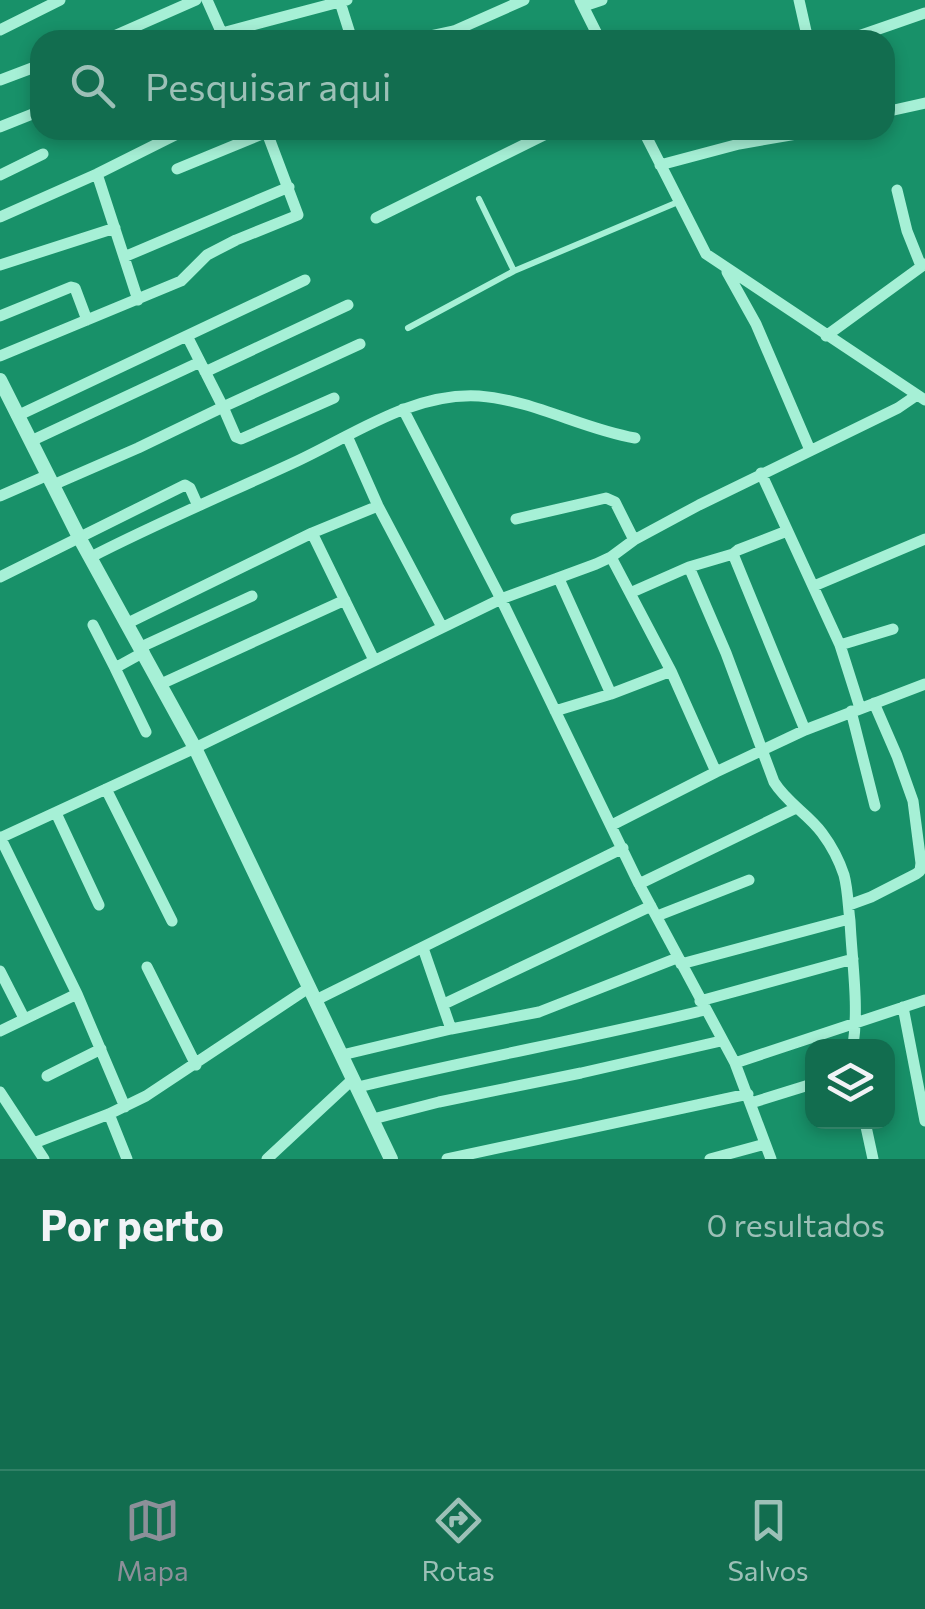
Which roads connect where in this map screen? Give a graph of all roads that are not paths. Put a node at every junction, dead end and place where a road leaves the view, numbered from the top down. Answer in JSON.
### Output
{"nodes":[{"id":1,"x":60,"y":0,"type":"edge"},
{"id":2,"x":196,"y":0,"type":"edge"},
{"id":3,"x":207,"y":0,"type":"edge"},
{"id":4,"x":524,"y":0,"type":"edge"},
{"id":5,"x":602,"y":0,"type":"edge"},
{"id":6,"x":798,"y":0,"type":"edge"},
{"id":7,"x":343,"y":1,"type":"edge"},
{"id":8,"x":582,"y":3,"type":"edge"},
{"id":9,"x":925,"y":13,"type":"edge"},
{"id":10,"x":0,"y":30,"type":"edge"},
{"id":11,"x":128,"y":30,"type":"edge"},
{"id":12,"x":221,"y":30,"type":"edge"},
{"id":13,"x":247,"y":30,"type":"edge"},
{"id":14,"x":350,"y":30,"type":"edge"},
{"id":15,"x":456,"y":30,"type":"edge"},
{"id":16,"x":595,"y":30,"type":"edge"},
{"id":17,"x":806,"y":30,"type":"edge"},
{"id":18,"x":876,"y":30,"type":"edge"},
{"id":19,"x":30,"y":69,"type":"edge"},
{"id":20,"x":0,"y":80,"type":"edge"},
{"id":21,"x":925,"y":103,"type":"edge"},
{"id":22,"x":895,"y":110,"type":"edge"},
{"id":23,"x":30,"y":114,"type":"edge"},
{"id":24,"x":0,"y":127,"type":"edge"},
{"id":25,"x":165,"y":140,"type":"edge"},
{"id":26,"x":245,"y":140,"type":"edge"},
{"id":27,"x":270,"y":140,"type":"edge"},
{"id":28,"x":534,"y":140,"type":"edge"},
{"id":29,"x":647,"y":140,"type":"edge"},
{"id":30,"x":762,"y":140,"type":"edge"},
{"id":31,"x":44,"y":154,"type":"dead end"},
{"id":32,"x":660,"y":165,"type":"junction"},
{"id":33,"x":177,"y":169,"type":"dead end"},
{"id":34,"x":0,"y":174,"type":"edge"},
{"id":35,"x":97,"y":174,"type":"junction"},
{"id":36,"x":289,"y":188,"type":"junction"},
{"id":37,"x":897,"y":190,"type":"dead end"},
{"id":38,"x":480,"y":200,"type":"dead end"},
{"id":39,"x":678,"y":202,"type":"junction"},
{"id":40,"x":0,"y":216,"type":"edge"},
{"id":41,"x":376,"y":218,"type":"dead end"},
{"id":42,"x":115,"y":228,"type":"junction"},
{"id":43,"x":124,"y":257,"type":"junction"},
{"id":44,"x":0,"y":265,"type":"edge"},
{"id":45,"x":923,"y":265,"type":"edge"},
{"id":46,"x":725,"y":268,"type":"junction"},
{"id":47,"x":514,"y":271,"type":"junction"},
{"id":48,"x":305,"y":280,"type":"dead end"},
{"id":49,"x":138,"y":300,"type":"junction"},
{"id":50,"x":348,"y":305,"type":"dead end"},
{"id":51,"x":0,"y":316,"type":"edge"},
{"id":52,"x":87,"y":320,"type":"junction"},
{"id":53,"x":408,"y":328,"type":"dead end"},
{"id":54,"x":187,"y":336,"type":"junction"},
{"id":55,"x":826,"y":336,"type":"junction"},
{"id":56,"x":360,"y":344,"type":"dead end"},
{"id":57,"x":0,"y":356,"type":"edge"},
{"id":58,"x":203,"y":367,"type":"junction"},
{"id":59,"x":0,"y":380,"type":"edge"},
{"id":60,"x":4,"y":398,"type":"edge"},
{"id":61,"x":334,"y":398,"type":"dead end"},
{"id":62,"x":921,"y":398,"type":"edge"},
{"id":63,"x":223,"y":407,"type":"junction"},
{"id":64,"x":403,"y":410,"type":"junction"},
{"id":65,"x":16,"y":416,"type":"junction"},
{"id":66,"x":347,"y":436,"type":"junction"},
{"id":67,"x":635,"y":438,"type":"dead end"},
{"id":68,"x":31,"y":442,"type":"junction"},
{"id":69,"x":810,"y":450,"type":"junction"},
{"id":70,"x":762,"y":473,"type":"junction"},
{"id":71,"x":51,"y":480,"type":"junction"},
{"id":72,"x":0,"y":496,"type":"edge"},
{"id":73,"x":198,"y":506,"type":"junction"},
{"id":74,"x":378,"y":506,"type":"junction"},
{"id":75,"x":516,"y":519,"type":"dead end"},
{"id":76,"x":787,"y":530,"type":"junction"},
{"id":77,"x":312,"y":533,"type":"junction"},
{"id":78,"x":80,"y":539,"type":"junction"},
{"id":79,"x":925,"y":539,"type":"edge"},
{"id":80,"x":634,"y":540,"type":"junction"},
{"id":81,"x":734,"y":554,"type":"junction"},
{"id":82,"x":91,"y":557,"type":"junction"},
{"id":83,"x":611,"y":557,"type":"junction"},
{"id":84,"x":689,"y":567,"type":"junction"},
{"id":85,"x":0,"y":577,"type":"edge"},
{"id":86,"x":560,"y":579,"type":"junction"},
{"id":87,"x":814,"y":586,"type":"junction"},
{"id":88,"x":630,"y":592,"type":"junction"},
{"id":89,"x":252,"y":596,"type":"dead end"},
{"id":90,"x":501,"y":599,"type":"junction"},
{"id":91,"x":345,"y":600,"type":"junction"},
{"id":92,"x":128,"y":623,"type":"junction"},
{"id":93,"x":93,"y":625,"type":"dead end"},
{"id":94,"x":442,"y":627,"type":"junction"},
{"id":95,"x":892,"y":629,"type":"dead end"},
{"id":96,"x":840,"y":645,"type":"junction"},
{"id":97,"x":142,"y":650,"type":"junction"},
{"id":98,"x":374,"y":660,"type":"junction"},
{"id":99,"x":114,"y":668,"type":"junction"},
{"id":100,"x":671,"y":670,"type":"junction"},
{"id":101,"x":161,"y":684,"type":"junction"},
{"id":102,"x":925,"y":684,"type":"edge"},
{"id":103,"x":612,"y":694,"type":"junction"},
{"id":104,"x":874,"y":704,"type":"junction"},
{"id":105,"x":856,"y":710,"type":"junction"},
{"id":106,"x":556,"y":711,"type":"junction"},
{"id":107,"x":805,"y":730,"type":"junction"},
{"id":108,"x":146,"y":732,"type":"dead end"},
{"id":109,"x":195,"y":748,"type":"junction"},
{"id":110,"x":763,"y":750,"type":"junction"},
{"id":111,"x":716,"y":772,"type":"junction"},
{"id":112,"x":106,"y":789,"type":"junction"},
{"id":113,"x":875,"y":806,"type":"dead end"},
{"id":114,"x":796,"y":808,"type":"junction"},
{"id":115,"x":56,"y":813,"type":"junction"},
{"id":116,"x":612,"y":825,"type":"junction"},
{"id":117,"x":0,"y":837,"type":"edge"},
{"id":118,"x":623,"y":848,"type":"junction"},
{"id":119,"x":749,"y":880,"type":"dead end"},
{"id":120,"x":639,"y":884,"type":"junction"},
{"id":121,"x":99,"y":905,"type":"dead end"},
{"id":122,"x":849,"y":905,"type":"junction"},
{"id":123,"x":654,"y":911,"type":"junction"},
{"id":124,"x":849,"y":919,"type":"junction"},
{"id":125,"x":172,"y":921,"type":"dead end"},
{"id":126,"x":423,"y":948,"type":"junction"},
{"id":127,"x":853,"y":959,"type":"junction"},
{"id":128,"x":679,"y":961,"type":"junction"},
{"id":129,"x":147,"y":967,"type":"dead end"},
{"id":130,"x":0,"y":970,"type":"edge"},
{"id":131,"x":77,"y":994,"type":"junction"},
{"id":132,"x":313,"y":994,"type":"junction"},
{"id":133,"x":925,"y":1000,"type":"edge"},
{"id":134,"x":444,"y":1004,"type":"junction"},
{"id":135,"x":703,"y":1006,"type":"junction"},
{"id":136,"x":903,"y":1006,"type":"junction"},
{"id":137,"x":24,"y":1018,"type":"junction"},
{"id":138,"x":856,"y":1024,"type":"junction"},
{"id":139,"x":452,"y":1028,"type":"junction"},
{"id":140,"x":0,"y":1030,"type":"edge"},
{"id":141,"x":854,"y":1039,"type":"edge"},
{"id":142,"x":722,"y":1040,"type":"junction"},
{"id":143,"x":101,"y":1050,"type":"junction"},
{"id":144,"x":342,"y":1055,"type":"junction"},
{"id":145,"x":735,"y":1064,"type":"junction"},
{"id":146,"x":196,"y":1065,"type":"junction"},
{"id":147,"x":47,"y":1076,"type":"dead end"},
{"id":148,"x":356,"y":1083,"type":"junction"},
{"id":149,"x":805,"y":1086,"type":"edge"},
{"id":150,"x":0,"y":1092,"type":"edge"},
{"id":151,"x":749,"y":1098,"type":"junction"},
{"id":152,"x":125,"y":1107,"type":"junction"},
{"id":153,"x":109,"y":1114,"type":"junction"},
{"id":154,"x":373,"y":1119,"type":"junction"},
{"id":155,"x":925,"y":1121,"type":"edge"},
{"id":156,"x":866,"y":1129,"type":"edge"},
{"id":157,"x":34,"y":1143,"type":"junction"},
{"id":158,"x":764,"y":1144,"type":"junction"},
{"id":159,"x":44,"y":1159,"type":"edge"},
{"id":160,"x":127,"y":1159,"type":"edge"},
{"id":161,"x":266,"y":1159,"type":"edge"},
{"id":162,"x":391,"y":1159,"type":"edge"},
{"id":163,"x":447,"y":1159,"type":"edge"},
{"id":164,"x":710,"y":1159,"type":"edge"},
{"id":165,"x":771,"y":1159,"type":"edge"},
{"id":166,"x":873,"y":1159,"type":"edge"}],
"edges":[{"from":1,"to":10,"type":"street"},
{"from":2,"to":11,"type":"street"},
{"from":3,"to":12,"type":"street"},
{"from":4,"to":15,"type":"street"},
{"from":5,"to":8,"type":"street"},
{"from":6,"to":17,"type":"street"},
{"from":7,"to":13,"type":"street"},
{"from":7,"to":14,"type":"street"},
{"from":8,"to":16,"type":"street"},
{"from":9,"to":18,"type":"street"},
{"from":19,"to":20,"type":"street"},
{"from":21,"to":22,"type":"street"},
{"from":23,"to":24,"type":"street"},
{"from":25,"to":35,"type":"street"},
{"from":26,"to":33,"type":"street"},
{"from":27,"to":36,"type":"street"},
{"from":28,"to":41,"type":"street"},
{"from":29,"to":32,"type":"street"},
{"from":30,"to":32,"type":"street"},
{"from":31,"to":34,"type":"street"},
{"from":32,"to":39,"type":"street"},
{"from":35,"to":40,"type":"street"},
{"from":35,"to":42,"type":"street"},
{"from":36,"to":43,"type":"street"},
{"from":36,"to":49,"type":"street"},
{"from":37,"to":45,"type":"street"},
{"from":38,"to":47,"type":"lane"},
{"from":39,"to":46,"type":"street"},
{"from":39,"to":47,"type":"lane"},
{"from":42,"to":43,"type":"street"},
{"from":42,"to":44,"type":"street"},
{"from":43,"to":49,"type":"street"},
{"from":45,"to":55,"type":"street"},
{"from":46,"to":55,"type":"street"},
{"from":46,"to":69,"type":"street"},
{"from":47,"to":53,"type":"lane"},
{"from":48,"to":54,"type":"street"},
{"from":49,"to":52,"type":"street"},
{"from":50,"to":58,"type":"street"},
{"from":51,"to":52,"type":"street"},
{"from":52,"to":57,"type":"street"},
{"from":54,"to":58,"type":"street"},
{"from":54,"to":65,"type":"street"},
{"from":55,"to":62,"type":"street"},
{"from":56,"to":63,"type":"street"},
{"from":58,"to":63,"type":"street"},
{"from":58,"to":68,"type":"street"},
{"from":59,"to":60,"type":"street"},
{"from":60,"to":65,"type":"street"},
{"from":61,"to":63,"type":"street"},
{"from":62,"to":69,"type":"street"},
{"from":63,"to":71,"type":"street"},
{"from":64,"to":66,"type":"street"},
{"from":64,"to":67,"type":"street"},
{"from":64,"to":90,"type":"street"},
{"from":65,"to":68,"type":"street"},
{"from":66,"to":73,"type":"street"},
{"from":66,"to":74,"type":"street"},
{"from":68,"to":71,"type":"street"},
{"from":69,"to":70,"type":"street"},
{"from":70,"to":76,"type":"street"},
{"from":70,"to":80,"type":"street"},
{"from":71,"to":72,"type":"street"},
{"from":71,"to":78,"type":"street"},
{"from":73,"to":78,"type":"street"},
{"from":73,"to":82,"type":"street"},
{"from":74,"to":77,"type":"street"},
{"from":74,"to":94,"type":"street"},
{"from":75,"to":80,"type":"street"},
{"from":76,"to":81,"type":"street"},
{"from":76,"to":87,"type":"street"},
{"from":77,"to":91,"type":"street"},
{"from":77,"to":92,"type":"street"},
{"from":78,"to":82,"type":"street"},
{"from":78,"to":85,"type":"street"},
{"from":79,"to":87,"type":"street"},
{"from":80,"to":83,"type":"street"},
{"from":81,"to":84,"type":"street"},
{"from":81,"to":107,"type":"street"},
{"from":82,"to":92,"type":"street"},
{"from":83,"to":86,"type":"street"},
{"from":83,"to":88,"type":"street"},
{"from":84,"to":88,"type":"street"},
{"from":84,"to":110,"type":"street"},
{"from":86,"to":90,"type":"street"},
{"from":86,"to":103,"type":"street"},
{"from":87,"to":96,"type":"street"},
{"from":88,"to":100,"type":"street"},
{"from":89,"to":97,"type":"street"},
{"from":90,"to":94,"type":"street"},
{"from":90,"to":106,"type":"street"},
{"from":91,"to":98,"type":"street"},
{"from":91,"to":101,"type":"street"},
{"from":92,"to":97,"type":"street"},
{"from":93,"to":99,"type":"street"},
{"from":94,"to":98,"type":"street"},
{"from":95,"to":96,"type":"street"},
{"from":96,"to":105,"type":"street"},
{"from":97,"to":99,"type":"street"},
{"from":97,"to":101,"type":"street"},
{"from":98,"to":109,"type":"street"},
{"from":99,"to":108,"type":"street"},
{"from":100,"to":103,"type":"street"},
{"from":100,"to":111,"type":"street"},
{"from":101,"to":109,"type":"street"},
{"from":102,"to":104,"type":"street"},
{"from":103,"to":106,"type":"street"},
{"from":104,"to":105,"type":"street"},
{"from":104,"to":122,"type":"street"},
{"from":105,"to":107,"type":"street"},
{"from":105,"to":113,"type":"street"},
{"from":106,"to":116,"type":"street"},
{"from":107,"to":110,"type":"street"},
{"from":109,"to":112,"type":"street"},
{"from":109,"to":132,"type":"street"},
{"from":110,"to":111,"type":"street"},
{"from":110,"to":114,"type":"street"},
{"from":111,"to":116,"type":"street"},
{"from":112,"to":115,"type":"street"},
{"from":112,"to":125,"type":"street"},
{"from":114,"to":120,"type":"street"},
{"from":114,"to":122,"type":"street"},
{"from":115,"to":117,"type":"street"},
{"from":115,"to":121,"type":"street"},
{"from":116,"to":118,"type":"street"},
{"from":117,"to":131,"type":"street"},
{"from":118,"to":120,"type":"street"},
{"from":118,"to":126,"type":"street"},
{"from":119,"to":123,"type":"street"},
{"from":120,"to":123,"type":"street"},
{"from":122,"to":124,"type":"street"},
{"from":123,"to":128,"type":"street"},
{"from":123,"to":134,"type":"street"},
{"from":124,"to":127,"type":"street"},
{"from":124,"to":128,"type":"street"},
{"from":126,"to":132,"type":"street"},
{"from":126,"to":134,"type":"street"},
{"from":127,"to":135,"type":"street"},
{"from":127,"to":138,"type":"street"},
{"from":128,"to":135,"type":"street"},
{"from":128,"to":139,"type":"street"},
{"from":129,"to":146,"type":"street"},
{"from":130,"to":137,"type":"street"},
{"from":131,"to":137,"type":"street"},
{"from":131,"to":143,"type":"street"},
{"from":132,"to":144,"type":"street"},
{"from":132,"to":146,"type":"street"},
{"from":133,"to":136,"type":"street"},
{"from":134,"to":139,"type":"street"},
{"from":135,"to":142,"type":"street"},
{"from":135,"to":148,"type":"street"},
{"from":136,"to":138,"type":"street"},
{"from":136,"to":155,"type":"street"},
{"from":137,"to":140,"type":"street"},
{"from":138,"to":141,"type":"street"},
{"from":138,"to":145,"type":"street"},
{"from":139,"to":144,"type":"street"},
{"from":142,"to":145,"type":"street"},
{"from":142,"to":154,"type":"street"},
{"from":143,"to":147,"type":"street"},
{"from":143,"to":152,"type":"street"},
{"from":144,"to":148,"type":"street"},
{"from":145,"to":151,"type":"street"},
{"from":146,"to":152,"type":"street"},
{"from":148,"to":154,"type":"street"},
{"from":148,"to":161,"type":"street"},
{"from":149,"to":151,"type":"street"},
{"from":150,"to":157,"type":"street"},
{"from":151,"to":158,"type":"street"},
{"from":151,"to":163,"type":"street"},
{"from":152,"to":153,"type":"street"},
{"from":153,"to":157,"type":"street"},
{"from":153,"to":160,"type":"street"},
{"from":154,"to":162,"type":"street"},
{"from":156,"to":166,"type":"street"},
{"from":157,"to":159,"type":"street"},
{"from":158,"to":164,"type":"street"},
{"from":158,"to":165,"type":"street"}]}
